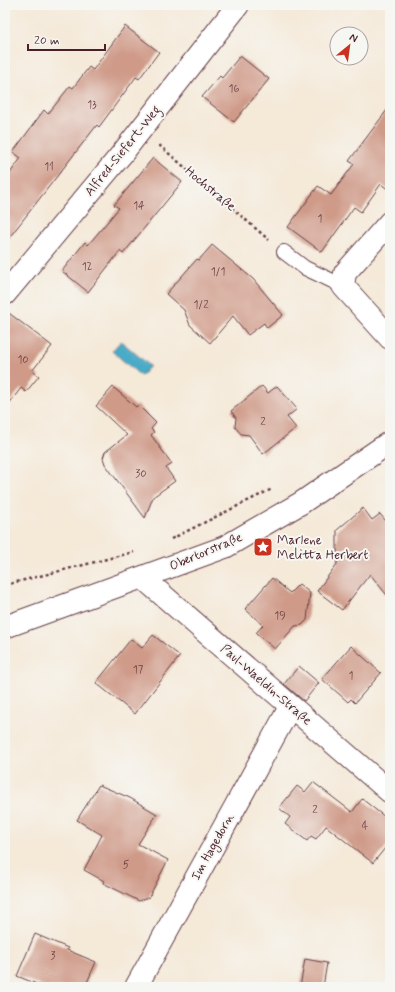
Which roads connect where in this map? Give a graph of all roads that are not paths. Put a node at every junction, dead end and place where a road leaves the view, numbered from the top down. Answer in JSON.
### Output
{"nodes":[{"id":1,"x":238,"y":5,"type":"edge"},
{"id":2,"x":390,"y":222,"type":"edge"},
{"id":3,"x":284,"y":252,"type":"dead end"},
{"id":4,"x":343,"y":286,"type":"junction"},
{"id":5,"x":5,"y":294,"type":"edge"},
{"id":6,"x":390,"y":338,"type":"edge"},
{"id":7,"x":390,"y":442,"type":"edge"},
{"id":8,"x":143,"y":578,"type":"junction"},
{"id":9,"x":5,"y":627,"type":"edge"},
{"id":10,"x":290,"y":707,"type":"junction"},
{"id":11,"x":390,"y":792,"type":"edge"},
{"id":12,"x":136,"y":987,"type":"edge"}],
"edges":[{"from":1,"to":5,"type":"street","name":"Alfred-Siefert-Weg"},
{"from":2,"to":4,"type":"street"},
{"from":3,"to":4,"type":"lane"},
{"from":4,"to":6,"type":"street"},
{"from":7,"to":8,"type":"street","name":"Obertorstraße"},
{"from":8,"to":9,"type":"street","name":"Obertorstraße"},
{"from":8,"to":10,"type":"street","name":"Paul-Waeldin-Straße"},
{"from":10,"to":11,"type":"street","name":"Paul-Waeldin-Straße"},
{"from":10,"to":12,"type":"street","name":"Im Hagedorn"}]}
